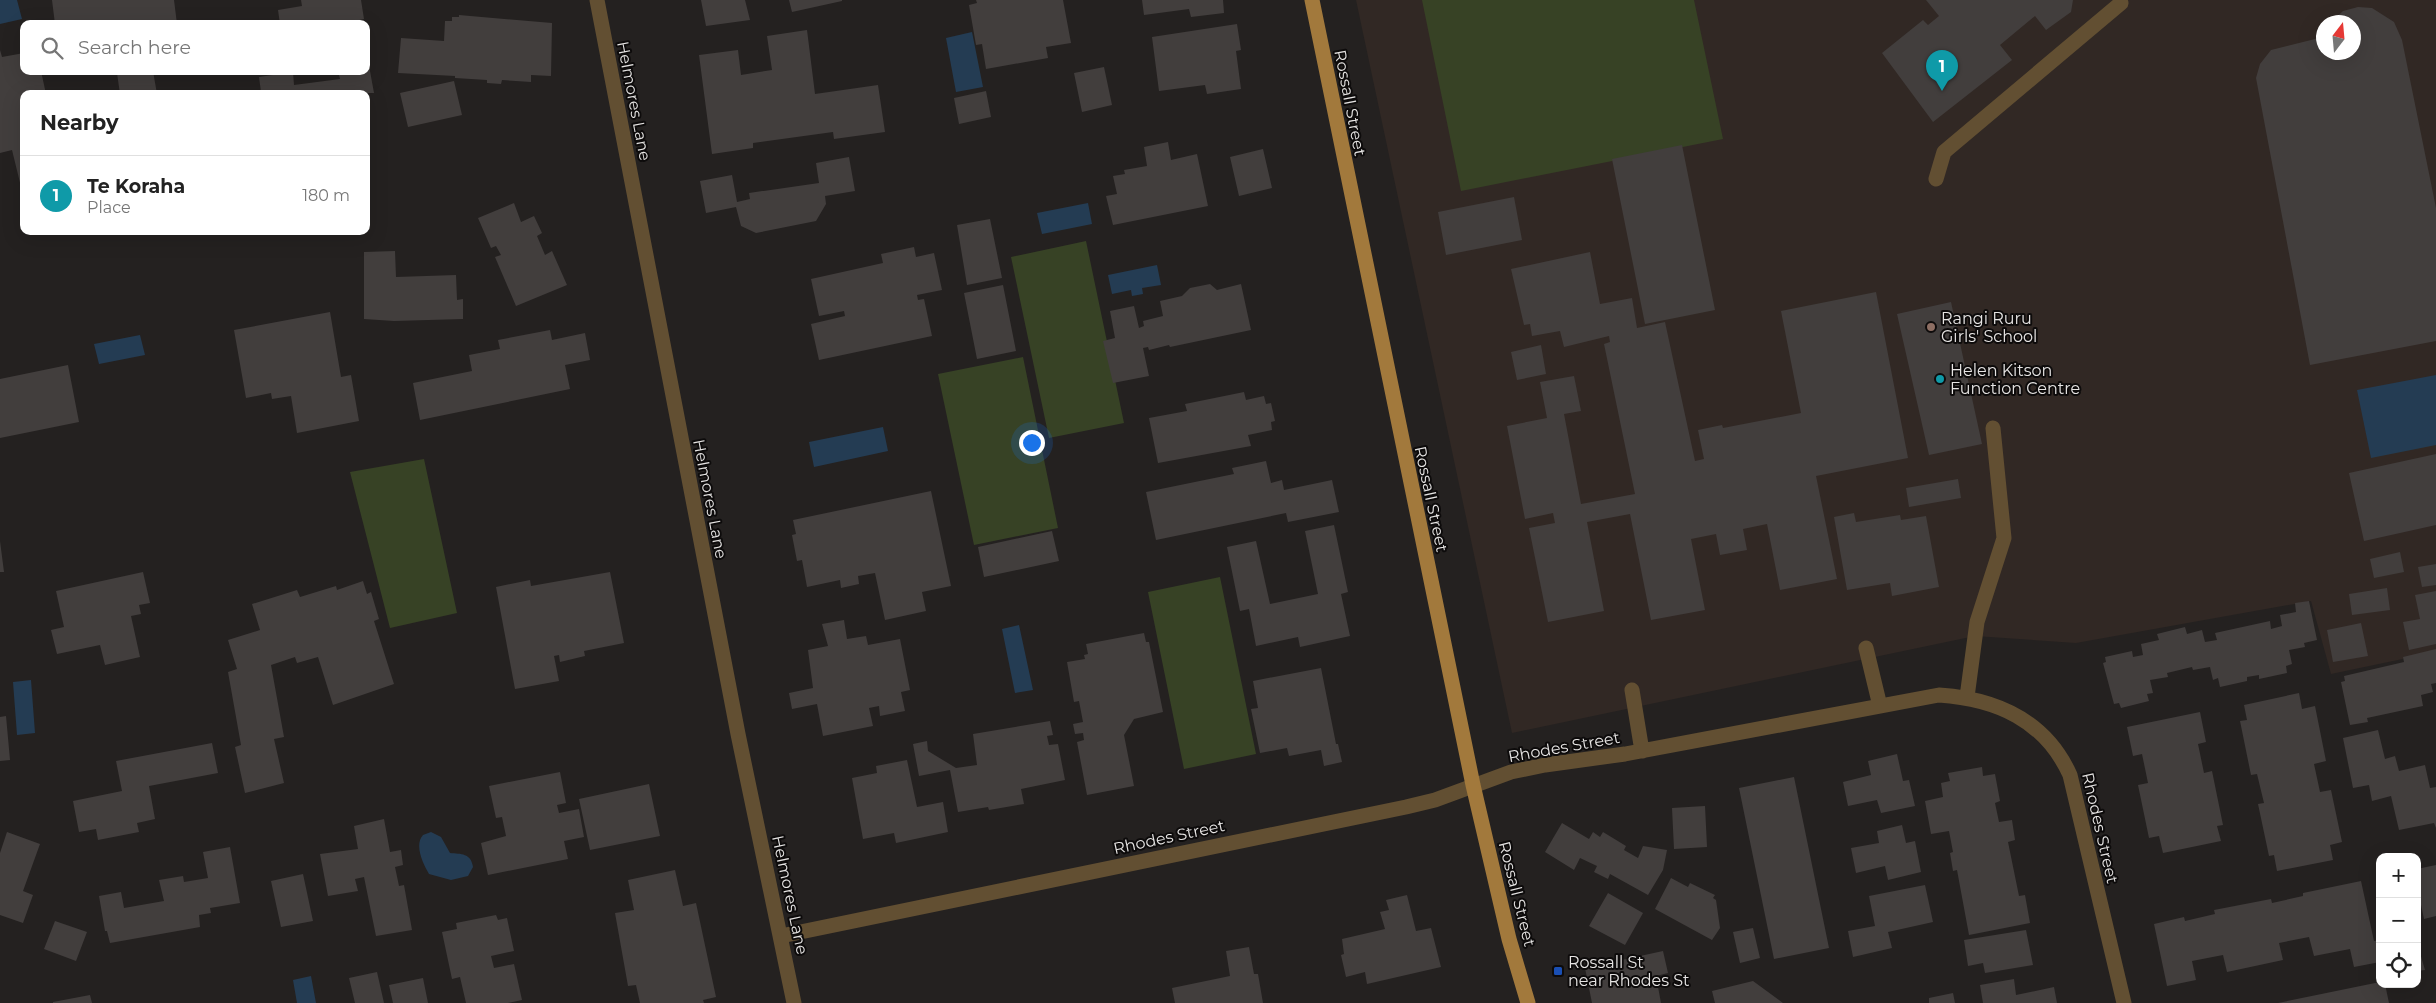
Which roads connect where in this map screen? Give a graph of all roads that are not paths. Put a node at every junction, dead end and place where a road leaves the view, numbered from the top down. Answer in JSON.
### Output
{"nodes":[{"id":1,"x":597,"y":0,"type":"edge"},
{"id":2,"x":1312,"y":0,"type":"edge"},
{"id":3,"x":2121,"y":2,"type":"dead end"},
{"id":4,"x":1936,"y":179,"type":"dead end"},
{"id":5,"x":1993,"y":428,"type":"dead end"},
{"id":6,"x":1866,"y":648,"type":"dead end"},
{"id":7,"x":1632,"y":690,"type":"dead end"},
{"id":8,"x":1967,"y":697,"type":"junction"},
{"id":9,"x":1880,"y":706,"type":"junction"},
{"id":10,"x":1642,"y":751,"type":"junction"},
{"id":11,"x":1473,"y":785,"type":"junction"},
{"id":12,"x":781,"y":936,"type":"junction"},
{"id":13,"x":794,"y":1003,"type":"edge"},
{"id":14,"x":1528,"y":1003,"type":"edge"},
{"id":15,"x":2124,"y":1003,"type":"edge"}],
"edges":[{"from":1,"to":12,"type":"street","name":"Helmores Lane"},
{"from":2,"to":11,"type":"main road","name":"Rossall Street"},
{"from":3,"to":4,"type":"street"},
{"from":5,"to":8,"type":"street"},
{"from":6,"to":9,"type":"street"},
{"from":7,"to":10,"type":"street"},
{"from":8,"to":9,"type":"street","name":"Rhodes Street"},
{"from":8,"to":15,"type":"street","name":"Rhodes Street"},
{"from":9,"to":10,"type":"street","name":"Rhodes Street"},
{"from":10,"to":11,"type":"street","name":"Rhodes Street"},
{"from":11,"to":12,"type":"street","name":"Rhodes Street"},
{"from":11,"to":14,"type":"main road","name":"Rossall Street"},
{"from":12,"to":13,"type":"street","name":"Helmores Lane"}]}
